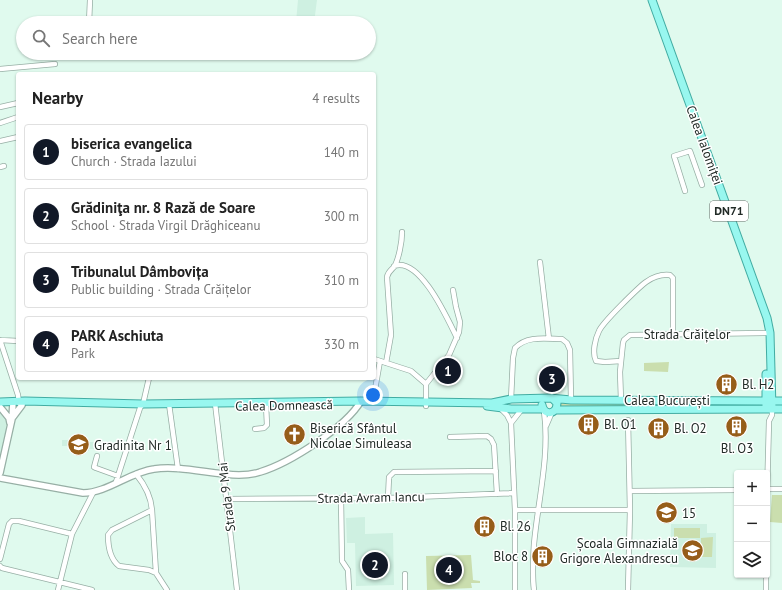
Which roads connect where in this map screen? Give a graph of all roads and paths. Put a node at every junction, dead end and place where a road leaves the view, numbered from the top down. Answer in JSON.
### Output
{"nodes":[{"id":1,"x":90,"y":0,"type":"edge"},
{"id":2,"x":648,"y":0,"type":"edge"},
{"id":3,"x":652,"y":0,"type":"edge"},
{"id":4,"x":89,"y":16,"type":"edge"},
{"id":5,"x":55,"y":64,"type":"dead end"},
{"id":6,"x":0,"y":69,"type":"edge"},
{"id":7,"x":16,"y":103,"type":"edge"},
{"id":8,"x":0,"y":107,"type":"edge"},
{"id":9,"x":16,"y":118,"type":"edge"},
{"id":10,"x":0,"y":123,"type":"edge"},
{"id":11,"x":16,"y":137,"type":"edge"},
{"id":12,"x":0,"y":141,"type":"edge"},
{"id":13,"x":702,"y":185,"type":"dead end"},
{"id":14,"x":684,"y":191,"type":"dead end"},
{"id":15,"x":402,"y":232,"type":"dead end"},
{"id":16,"x":540,"y":262,"type":"dead end"},
{"id":17,"x":394,"y":266,"type":"junction"},
{"id":18,"x":453,"y":290,"type":"dead end"},
{"id":19,"x":768,"y":333,"type":"junction"},
{"id":20,"x":673,"y":334,"type":"junction"},
{"id":21,"x":457,"y":338,"type":"junction"},
{"id":22,"x":548,"y":339,"type":"junction"},
{"id":23,"x":0,"y":340,"type":"edge"},
{"id":24,"x":16,"y":340,"type":"edge"},
{"id":25,"x":376,"y":360,"type":"edge"},
{"id":26,"x":380,"y":361,"type":"junction"},
{"id":27,"x":621,"y":361,"type":"junction"},
{"id":28,"x":386,"y":363,"type":"junction"},
{"id":29,"x":148,"y":380,"type":"edge"},
{"id":30,"x":426,"y":384,"type":"junction"},
{"id":31,"x":549,"y":398,"type":"junction"},
{"id":32,"x":511,"y":399,"type":"junction"},
{"id":33,"x":574,"y":400,"type":"junction"},
{"id":34,"x":621,"y":400,"type":"junction"},
{"id":35,"x":373,"y":401,"type":"junction"},
{"id":36,"x":782,"y":401,"type":"edge"},
{"id":37,"x":0,"y":402,"type":"edge"},
{"id":38,"x":360,"y":402,"type":"junction"},
{"id":39,"x":19,"y":404,"type":"junction"},
{"id":40,"x":426,"y":404,"type":"junction"},
{"id":41,"x":216,"y":405,"type":"junction"},
{"id":42,"x":266,"y":405,"type":"junction"},
{"id":43,"x":769,"y":405,"type":"junction"},
{"id":44,"x":0,"y":406,"type":"edge"},
{"id":45,"x":141,"y":406,"type":"junction"},
{"id":46,"x":169,"y":406,"type":"junction"},
{"id":47,"x":499,"y":408,"type":"junction"},
{"id":48,"x":782,"y":409,"type":"edge"},
{"id":49,"x":522,"y":410,"type":"junction"},
{"id":50,"x":543,"y":410,"type":"junction"},
{"id":51,"x":554,"y":411,"type":"junction"},
{"id":52,"x":12,"y":419,"type":"junction"},
{"id":53,"x":628,"y":420,"type":"dead end"},
{"id":54,"x":511,"y":423,"type":"junction"},
{"id":55,"x":546,"y":426,"type":"junction"},
{"id":56,"x":10,"y":427,"type":"junction"},
{"id":57,"x":255,"y":429,"type":"dead end"},
{"id":58,"x":450,"y":437,"type":"dead end"},
{"id":59,"x":97,"y":456,"type":"dead end"},
{"id":60,"x":178,"y":469,"type":"junction"},
{"id":61,"x":768,"y":470,"type":"edge"},
{"id":62,"x":496,"y":471,"type":"junction"},
{"id":63,"x":0,"y":473,"type":"edge"},
{"id":64,"x":136,"y":474,"type":"junction"},
{"id":65,"x":224,"y":475,"type":"junction"},
{"id":66,"x":0,"y":478,"type":"edge"},
{"id":67,"x":117,"y":479,"type":"junction"},
{"id":68,"x":770,"y":489,"type":"edge"},
{"id":69,"x":782,"y":489,"type":"edge"},
{"id":70,"x":734,"y":490,"type":"edge"},
{"id":71,"x":630,"y":491,"type":"junction"},
{"id":72,"x":93,"y":493,"type":"junction"},
{"id":73,"x":514,"y":493,"type":"junction"},
{"id":74,"x":497,"y":494,"type":"junction"},
{"id":75,"x":341,"y":498,"type":"junction"},
{"id":76,"x":388,"y":498,"type":"junction"},
{"id":77,"x":227,"y":499,"type":"junction"},
{"id":78,"x":152,"y":510,"type":"junction"},
{"id":79,"x":515,"y":510,"type":"junction"},
{"id":80,"x":538,"y":510,"type":"junction"},
{"id":81,"x":630,"y":510,"type":"junction"},
{"id":82,"x":72,"y":534,"type":"junction"},
{"id":83,"x":0,"y":556,"type":"edge"},
{"id":84,"x":0,"y":566,"type":"edge"},
{"id":85,"x":156,"y":573,"type":"junction"},
{"id":86,"x":405,"y":574,"type":"dead end"},
{"id":87,"x":766,"y":578,"type":"edge"},
{"id":88,"x":60,"y":582,"type":"junction"},
{"id":89,"x":58,"y":590,"type":"edge"},
{"id":90,"x":92,"y":590,"type":"edge"},
{"id":91,"x":167,"y":590,"type":"edge"},
{"id":92,"x":237,"y":590,"type":"edge"},
{"id":93,"x":349,"y":590,"type":"edge"},
{"id":94,"x":405,"y":590,"type":"edge"},
{"id":95,"x":515,"y":590,"type":"edge"},
{"id":96,"x":534,"y":590,"type":"edge"},
{"id":97,"x":628,"y":590,"type":"edge"},
{"id":98,"x":766,"y":590,"type":"edge"}],
"edges":[{"from":1,"to":4,"type":"street"},
{"from":2,"to":19,"type":"main road","name":"Calea Ialomiței","number":"DN71"},
{"from":3,"to":19,"type":"main road","name":"Calea Ialomiței","number":"DN71"},
{"from":5,"to":6,"type":"street"},
{"from":7,"to":8,"type":"street"},
{"from":9,"to":10,"type":"street"},
{"from":11,"to":12,"type":"street"},
{"from":13,"to":14,"type":"street"},
{"from":15,"to":17,"type":"street"},
{"from":16,"to":22,"type":"street"},
{"from":17,"to":21,"type":"street"},
{"from":17,"to":28,"type":"street"},
{"from":18,"to":21,"type":"street"},
{"from":19,"to":20,"type":"street","name":"Strada Crăițelor"},
{"from":19,"to":43,"type":"main road","name":"Calea Ialomiței","number":"DN71"},
{"from":20,"to":27,"type":"street","name":"Strada Crăițelor"},
{"from":20,"to":27,"type":"street"},
{"from":21,"to":30,"type":"street"},
{"from":22,"to":32,"type":"street"},
{"from":22,"to":33,"type":"street"},
{"from":23,"to":24,"type":"street"},
{"from":23,"to":39,"type":"street"},
{"from":25,"to":26,"type":"street"},
{"from":26,"to":28,"type":"street"},
{"from":26,"to":35,"type":"street"},
{"from":27,"to":34,"type":"street","name":"Strada Crăițelor"},
{"from":28,"to":30,"type":"street"},
{"from":29,"to":45,"type":"street"},
{"from":30,"to":40,"type":"street"},
{"from":31,"to":32,"type":"main road","name":"Calea București"},
{"from":31,"to":33,"type":"main road","name":"Calea București"},
{"from":31,"to":50,"type":"main road"},
{"from":31,"to":51,"type":"main road"},
{"from":32,"to":40,"type":"main road","name":"Calea Domnească"},
{"from":33,"to":34,"type":"main road","name":"Calea București"},
{"from":34,"to":43,"type":"main road","name":"Calea București"},
{"from":35,"to":38,"type":"main road","name":"Calea Domnească"},
{"from":35,"to":40,"type":"main road","name":"Calea Domnească"},
{"from":36,"to":43,"type":"main road","name":"Calea București"},
{"from":37,"to":39,"type":"main road","name":"Calea Domnească"},
{"from":38,"to":40,"type":"main road","name":"Calea Domnească"},
{"from":38,"to":41,"type":"main road","name":"Calea Domnească"},
{"from":38,"to":42,"type":"main road","name":"Calea Domnească"},
{"from":38,"to":65,"type":"street"},
{"from":39,"to":44,"type":"main road"},
{"from":39,"to":45,"type":"main road","name":"Calea Domnească"},
{"from":39,"to":52,"type":"street"},
{"from":39,"to":52,"type":"street"},
{"from":40,"to":47,"type":"main road","name":"Calea Domnească"},
{"from":41,"to":42,"type":"main road","name":"Calea Domnească"},
{"from":41,"to":46,"type":"main road","name":"Calea Domnească"},
{"from":41,"to":65,"type":"street","name":"Strada 9 Mai"},
{"from":42,"to":57,"type":"street"},
{"from":43,"to":48,"type":"main road","name":"Calea București"},
{"from":43,"to":51,"type":"main road","name":"Calea București"},
{"from":43,"to":61,"type":"street"},
{"from":44,"to":56,"type":"street"},
{"from":45,"to":46,"type":"main road","name":"Calea Domnească"},
{"from":45,"to":67,"type":"street"},
{"from":46,"to":60,"type":"street"},
{"from":47,"to":49,"type":"main road","name":"Calea Domnească"},
{"from":47,"to":54,"type":"street"},
{"from":49,"to":50,"type":"main road","name":"Calea Domnească"},
{"from":49,"to":54,"type":"street"},
{"from":50,"to":51,"type":"main road"},
{"from":50,"to":55,"type":"street"},
{"from":51,"to":55,"type":"street"},
{"from":52,"to":56,"type":"street"},
{"from":53,"to":71,"type":"street"},
{"from":54,"to":73,"type":"street"},
{"from":55,"to":80,"type":"street"},
{"from":56,"to":63,"type":"street"},
{"from":58,"to":62,"type":"street"},
{"from":59,"to":67,"type":"street"},
{"from":60,"to":64,"type":"street"},
{"from":60,"to":65,"type":"street"},
{"from":62,"to":74,"type":"street"},
{"from":62,"to":76,"type":"street"},
{"from":64,"to":67,"type":"street"},
{"from":64,"to":78,"type":"street"},
{"from":65,"to":77,"type":"street","name":"Strada 9 Mai"},
{"from":66,"to":72,"type":"street"},
{"from":67,"to":72,"type":"street"},
{"from":68,"to":69,"type":"street"},
{"from":70,"to":71,"type":"street"},
{"from":71,"to":81,"type":"street"},
{"from":72,"to":82,"type":"street"},
{"from":73,"to":74,"type":"street","name":"Strada Avram Iancu"},
{"from":73,"to":79,"type":"street"},
{"from":74,"to":76,"type":"street","name":"Strada Avram Iancu"},
{"from":75,"to":76,"type":"street","name":"Strada Avram Iancu"},
{"from":75,"to":77,"type":"street","name":"Strada Avram Iancu"},
{"from":75,"to":93,"type":"street"},
{"from":77,"to":92,"type":"street","name":"Strada 9 Mai"},
{"from":78,"to":85,"type":"street"},
{"from":78,"to":85,"type":"street"},
{"from":79,"to":80,"type":"street"},
{"from":79,"to":95,"type":"street"},
{"from":80,"to":81,"type":"street"},
{"from":80,"to":96,"type":"street"},
{"from":81,"to":97,"type":"street"},
{"from":82,"to":83,"type":"street"},
{"from":82,"to":88,"type":"street"},
{"from":84,"to":88,"type":"street"},
{"from":85,"to":91,"type":"street"},
{"from":86,"to":94,"type":"street"},
{"from":87,"to":98,"type":"street"},
{"from":88,"to":89,"type":"street"},
{"from":88,"to":90,"type":"street"}]}
